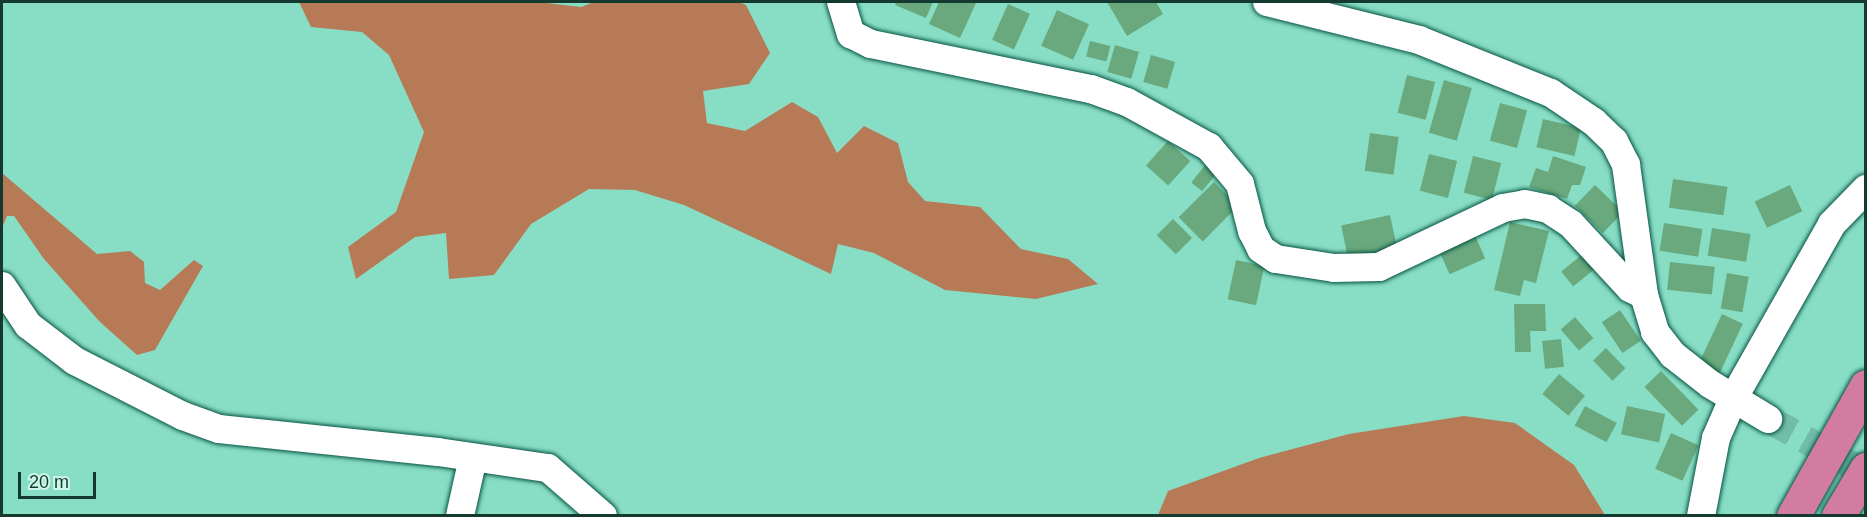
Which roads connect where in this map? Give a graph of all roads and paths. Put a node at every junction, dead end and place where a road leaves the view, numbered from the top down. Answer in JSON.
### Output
{"nodes":[{"id":1,"x":841,"y":2,"type":"edge"},
{"id":2,"x":1267,"y":2,"type":"edge"},
{"id":3,"x":1866,"y":189,"type":"edge"},
{"id":4,"x":2,"y":286,"type":"edge"},
{"id":5,"x":1644,"y":295,"type":"junction"},
{"id":6,"x":1866,"y":386,"type":"edge"},
{"id":7,"x":1733,"y":399,"type":"junction"},
{"id":8,"x":1768,"y":420,"type":"tunnel mouth"},
{"id":9,"x":473,"y":458,"type":"junction"},
{"id":10,"x":1866,"y":469,"type":"edge"},
{"id":11,"x":460,"y":516,"type":"edge"},
{"id":12,"x":603,"y":516,"type":"edge"},
{"id":13,"x":1701,"y":516,"type":"edge"},
{"id":14,"x":1793,"y":516,"type":"edge"},
{"id":15,"x":1838,"y":516,"type":"edge"}],
"edges":[{"from":1,"to":5,"type":"street"},
{"from":2,"to":5,"type":"street"},
{"from":3,"to":7,"type":"street"},
{"from":4,"to":9,"type":"street"},
{"from":5,"to":7,"type":"street"},
{"from":6,"to":14,"type":"highway"},
{"from":7,"to":8,"type":"street"},
{"from":7,"to":13,"type":"street"},
{"from":9,"to":11,"type":"street"},
{"from":9,"to":12,"type":"street"},
{"from":10,"to":15,"type":"highway"}]}
